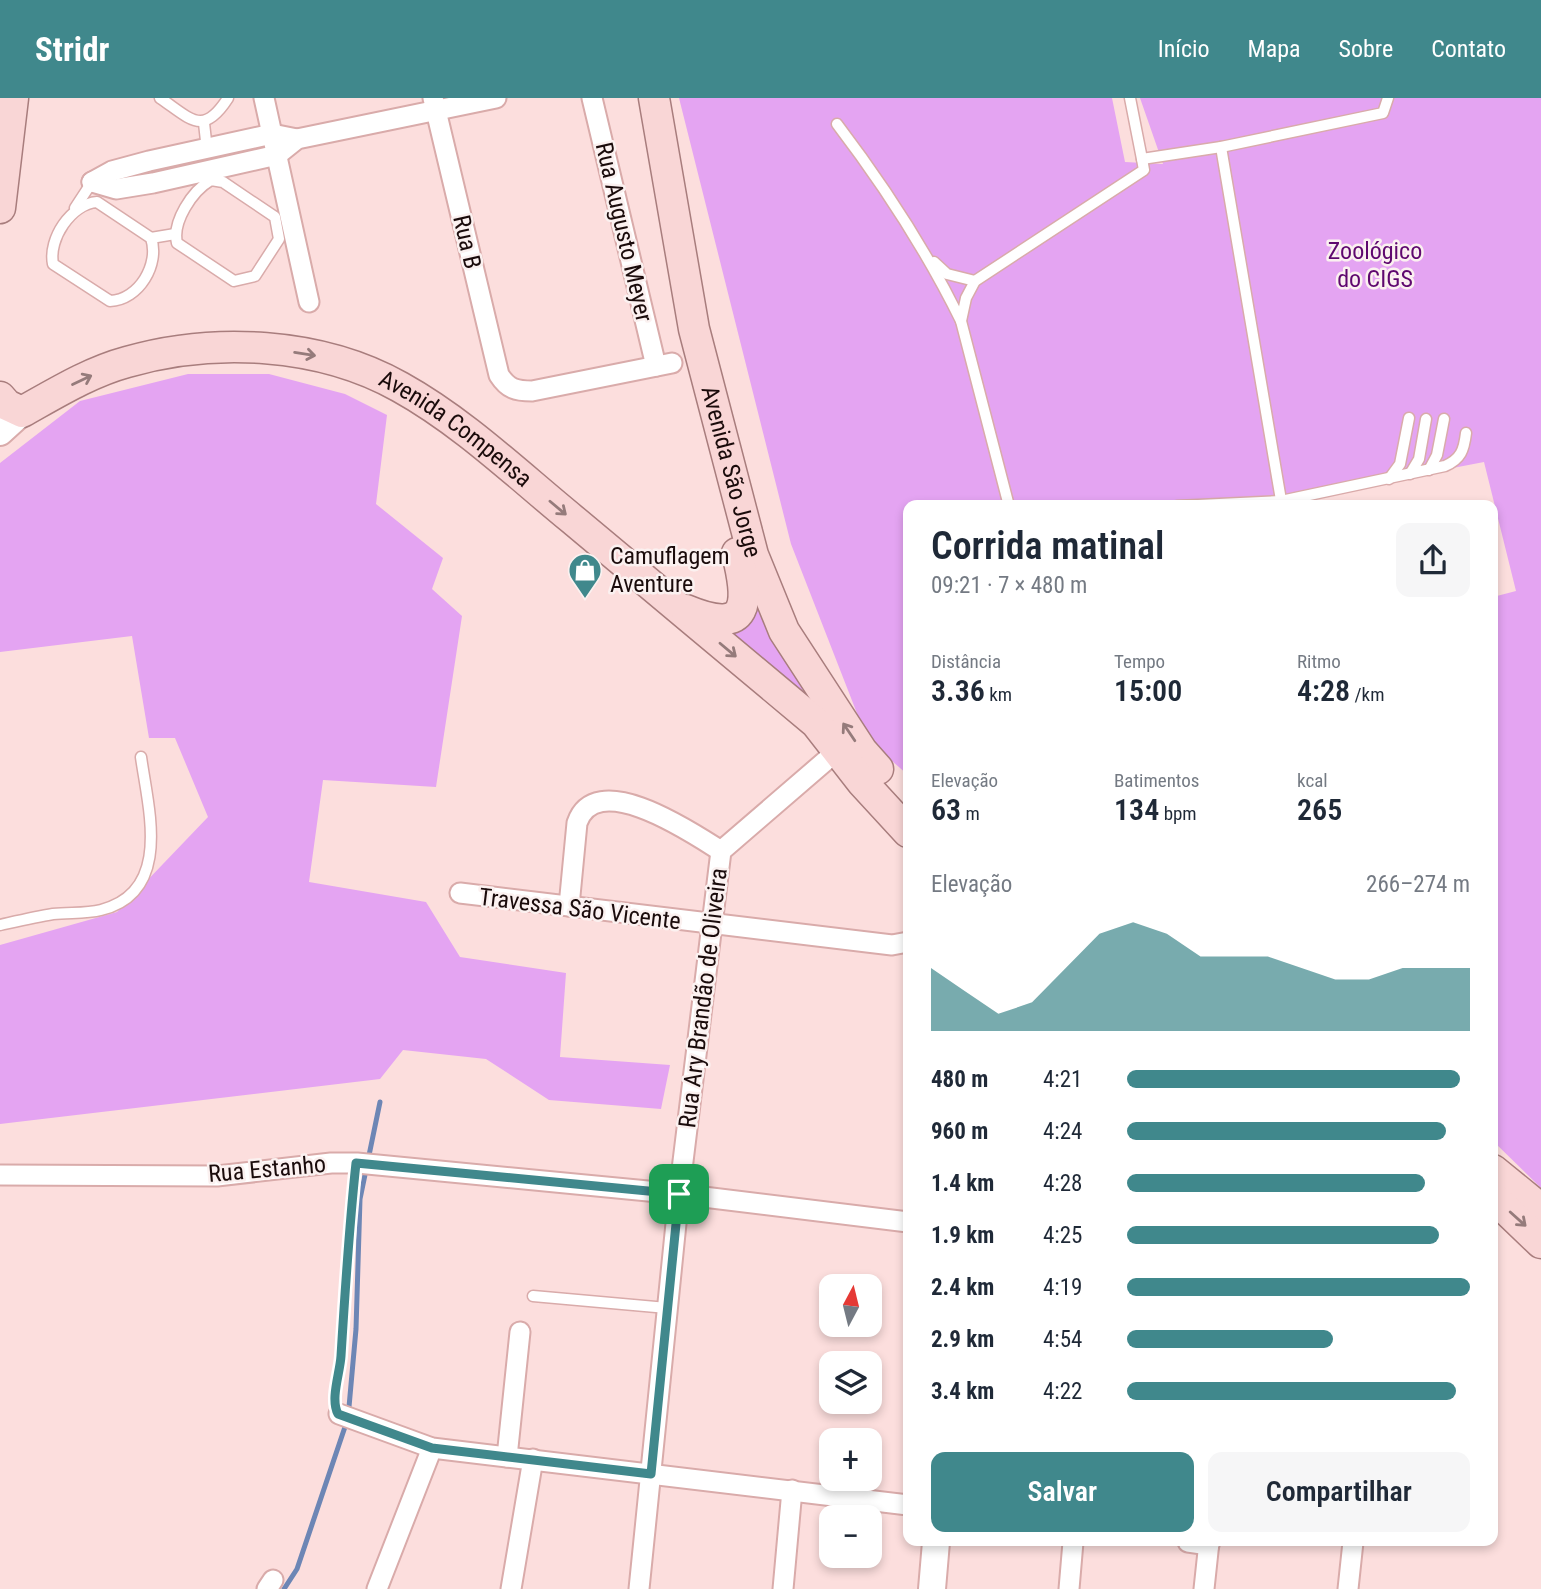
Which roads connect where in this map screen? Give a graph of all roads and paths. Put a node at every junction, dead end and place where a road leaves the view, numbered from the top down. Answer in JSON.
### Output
{"nodes":[{"id":1,"x":160,"y":98,"type":"edge"},
{"id":2,"x":228,"y":98,"type":"edge"},
{"id":3,"x":264,"y":98,"type":"edge"},
{"id":4,"x":496,"y":98,"type":"edge"},
{"id":5,"x":592,"y":98,"type":"edge"},
{"id":6,"x":640,"y":98,"type":"edge"},
{"id":7,"x":654,"y":98,"type":"edge"},
{"id":8,"x":1130,"y":98,"type":"edge"},
{"id":9,"x":1388,"y":98,"type":"edge"},
{"id":10,"x":434,"y":104,"type":"edge"},
{"id":11,"x":8,"y":105,"type":"edge"},
{"id":12,"x":204,"y":123,"type":"junction"},
{"id":13,"x":838,"y":124,"type":"dead end"},
{"id":14,"x":272,"y":134,"type":"junction"},
{"id":15,"x":297,"y":139,"type":"junction"},
{"id":16,"x":1221,"y":147,"type":"junction"},
{"id":17,"x":207,"y":148,"type":"junction"},
{"id":18,"x":277,"y":155,"type":"junction"},
{"id":19,"x":1142,"y":159,"type":"junction"},
{"id":20,"x":211,"y":175,"type":"junction"},
{"id":21,"x":92,"y":182,"type":"junction"},
{"id":22,"x":0,"y":208,"type":"edge"},
{"id":23,"x":75,"y":209,"type":"junction"},
{"id":24,"x":285,"y":226,"type":"junction"},
{"id":25,"x":175,"y":234,"type":"junction"},
{"id":26,"x":150,"y":238,"type":"junction"},
{"id":27,"x":929,"y":257,"type":"junction"},
{"id":28,"x":975,"y":281,"type":"junction"},
{"id":29,"x":309,"y":302,"type":"dead end"},
{"id":30,"x":961,"y":321,"type":"junction"},
{"id":31,"x":505,"y":385,"type":"joint"},
{"id":32,"x":11,"y":404,"type":"edge"},
{"id":33,"x":1409,"y":418,"type":"dead end"},
{"id":34,"x":1426,"y":419,"type":"dead end"},
{"id":35,"x":1444,"y":419,"type":"dead end"},
{"id":36,"x":0,"y":432,"type":"edge"},
{"id":37,"x":1466,"y":433,"type":"dead end"},
{"id":38,"x":1429,"y":470,"type":"junction"},
{"id":39,"x":1410,"y":474,"type":"junction"},
{"id":40,"x":1389,"y":479,"type":"junction"},
{"id":41,"x":1007,"y":500,"type":"edge"},
{"id":42,"x":1281,"y":500,"type":"edge"},
{"id":43,"x":1299,"y":500,"type":"edge"},
{"id":44,"x":676,"y":606,"type":"junction"},
{"id":45,"x":837,"y":751,"type":"junction"},
{"id":46,"x":141,"y":757,"type":"dead end"},
{"id":47,"x":903,"y":798,"type":"edge"},
{"id":48,"x":903,"y":826,"type":"edge"},
{"id":49,"x":721,"y":851,"type":"junction"},
{"id":50,"x":460,"y":893,"type":"dead end"},
{"id":51,"x":569,"y":906,"type":"junction"},
{"id":52,"x":0,"y":925,"type":"edge"},
{"id":53,"x":710,"y":925,"type":"junction"},
{"id":54,"x":903,"y":943,"type":"edge"},
{"id":55,"x":356,"y":1163,"type":"junction"},
{"id":56,"x":1498,"y":1174,"type":"edge"},
{"id":57,"x":0,"y":1175,"type":"edge"},
{"id":58,"x":679,"y":1194,"type":"junction"},
{"id":59,"x":1498,"y":1202,"type":"edge"},
{"id":60,"x":1541,"y":1209,"type":"edge"},
{"id":61,"x":903,"y":1221,"type":"edge"},
{"id":62,"x":1541,"y":1243,"type":"edge"},
{"id":63,"x":533,"y":1296,"type":"dead end"},
{"id":64,"x":667,"y":1308,"type":"junction"},
{"id":65,"x":520,"y":1332,"type":"dead end"},
{"id":66,"x":338,"y":1414,"type":"joint"},
{"id":67,"x":432,"y":1448,"type":"junction"},
{"id":68,"x":507,"y":1457,"type":"junction"},
{"id":69,"x":533,"y":1459,"type":"junction"},
{"id":70,"x":651,"y":1474,"type":"junction"},
{"id":71,"x":792,"y":1490,"type":"junction"},
{"id":72,"x":903,"y":1505,"type":"edge"},
{"id":73,"x":936,"y":1546,"type":"edge"},
{"id":74,"x":1073,"y":1546,"type":"edge"},
{"id":75,"x":1209,"y":1546,"type":"edge"},
{"id":76,"x":1353,"y":1546,"type":"edge"},
{"id":77,"x":377,"y":1589,"type":"edge"},
{"id":78,"x":511,"y":1589,"type":"edge"},
{"id":79,"x":639,"y":1589,"type":"edge"},
{"id":80,"x":783,"y":1589,"type":"edge"},
{"id":81,"x":932,"y":1589,"type":"edge"},
{"id":82,"x":1069,"y":1589,"type":"edge"},
{"id":83,"x":1204,"y":1589,"type":"edge"},
{"id":84,"x":1348,"y":1589,"type":"edge"}],
"edges":[{"from":1,"to":12,"type":"lane"},
{"from":2,"to":12,"type":"lane"},
{"from":3,"to":14,"type":"street"},
{"from":4,"to":10,"type":"street"},
{"from":5,"to":31,"type":"street","name":"Rua Augusto Meyer"},
{"from":6,"to":44,"type":"main road"},
{"from":47,"to":7,"type":"main road","name":"Avenida São Jorge","one_way":true},
{"from":8,"to":19,"type":"lane"},
{"from":9,"to":16,"type":"lane"},
{"from":10,"to":15,"type":"street"},
{"from":10,"to":31,"type":"street","name":"Rua B"},
{"from":11,"to":22,"type":"main road"},
{"from":12,"to":17,"type":"lane"},
{"from":13,"to":27,"type":"lane"},
{"from":14,"to":15,"type":"street"},
{"from":14,"to":17,"type":"street"},
{"from":14,"to":18,"type":"street"},
{"from":15,"to":18,"type":"street"},
{"from":16,"to":19,"type":"lane"},
{"from":16,"to":42,"type":"lane"},
{"from":17,"to":20,"type":"lane"},
{"from":17,"to":21,"type":"street"},
{"from":18,"to":20,"type":"street"},
{"from":18,"to":24,"type":"street"},
{"from":19,"to":28,"type":"lane"},
{"from":20,"to":21,"type":"street"},
{"from":20,"to":24,"type":"lane"},
{"from":20,"to":25,"type":"lane"},
{"from":21,"to":23,"type":"lane"},
{"from":23,"to":26,"type":"lane"},
{"from":23,"to":26,"type":"lane"},
{"from":24,"to":25,"type":"lane"},
{"from":24,"to":29,"type":"street"},
{"from":25,"to":26,"type":"lane"},
{"from":27,"to":28,"type":"lane"},
{"from":27,"to":30,"type":"lane"},
{"from":28,"to":30,"type":"lane"},
{"from":30,"to":41,"type":"lane"},
{"from":32,"to":36,"type":"street","name":"Avenida Compensa"},
{"from":32,"to":44,"type":"main road","name":"Avenida Compensa","one_way":true},
{"from":33,"to":40,"type":"lane"},
{"from":34,"to":39,"type":"lane"},
{"from":35,"to":38,"type":"lane"},
{"from":37,"to":38,"type":"lane"},
{"from":38,"to":39,"type":"lane"},
{"from":39,"to":40,"type":"lane"},
{"from":40,"to":43,"type":"lane"},
{"from":44,"to":45,"type":"main road","name":"Avenida Compensa","one_way":true},
{"from":45,"to":48,"type":"main road"},
{"from":45,"to":49,"type":"street","name":"Rua Ary Brandão de Oliveira"},
{"from":46,"to":52,"type":"lane"},
{"from":49,"to":51,"type":"street"},
{"from":49,"to":53,"type":"street","name":"Rua Ary Brandão de Oliveira"},
{"from":50,"to":51,"type":"street","name":"Travessa São Vicente"},
{"from":51,"to":53,"type":"street","name":"Travessa São Vicente"},
{"from":53,"to":54,"type":"street","name":"Travessa São Vicente"},
{"from":53,"to":58,"type":"street","name":"Rua Ary Brandão de Oliveira"},
{"from":55,"to":57,"type":"street","name":"Rua Estanho"},
{"from":55,"to":58,"type":"street","name":"Rua Estanho"},
{"from":55,"to":66,"type":"path"},
{"from":56,"to":60,"type":"main road"},
{"from":58,"to":61,"type":"street","name":"Rua Estanho"},
{"from":58,"to":64,"type":"street","name":"Rua Ary Brandão de Oliveira"},
{"from":59,"to":62,"type":"main road","one_way":true},
{"from":63,"to":64,"type":"lane"},
{"from":64,"to":70,"type":"street","name":"Rua Ary Brandão de Oliveira"},
{"from":65,"to":68,"type":"street"},
{"from":66,"to":67,"type":"street"},
{"from":67,"to":68,"type":"street"},
{"from":67,"to":77,"type":"street"},
{"from":68,"to":69,"type":"street"},
{"from":69,"to":70,"type":"street"},
{"from":69,"to":78,"type":"street"},
{"from":70,"to":71,"type":"street"},
{"from":70,"to":79,"type":"street","name":"Rua Ary Brandão de Oliveira"},
{"from":71,"to":72,"type":"street"},
{"from":71,"to":80,"type":"street"},
{"from":73,"to":81,"type":"street"},
{"from":74,"to":82,"type":"street"},
{"from":75,"to":83,"type":"street"},
{"from":76,"to":84,"type":"street"}]}
